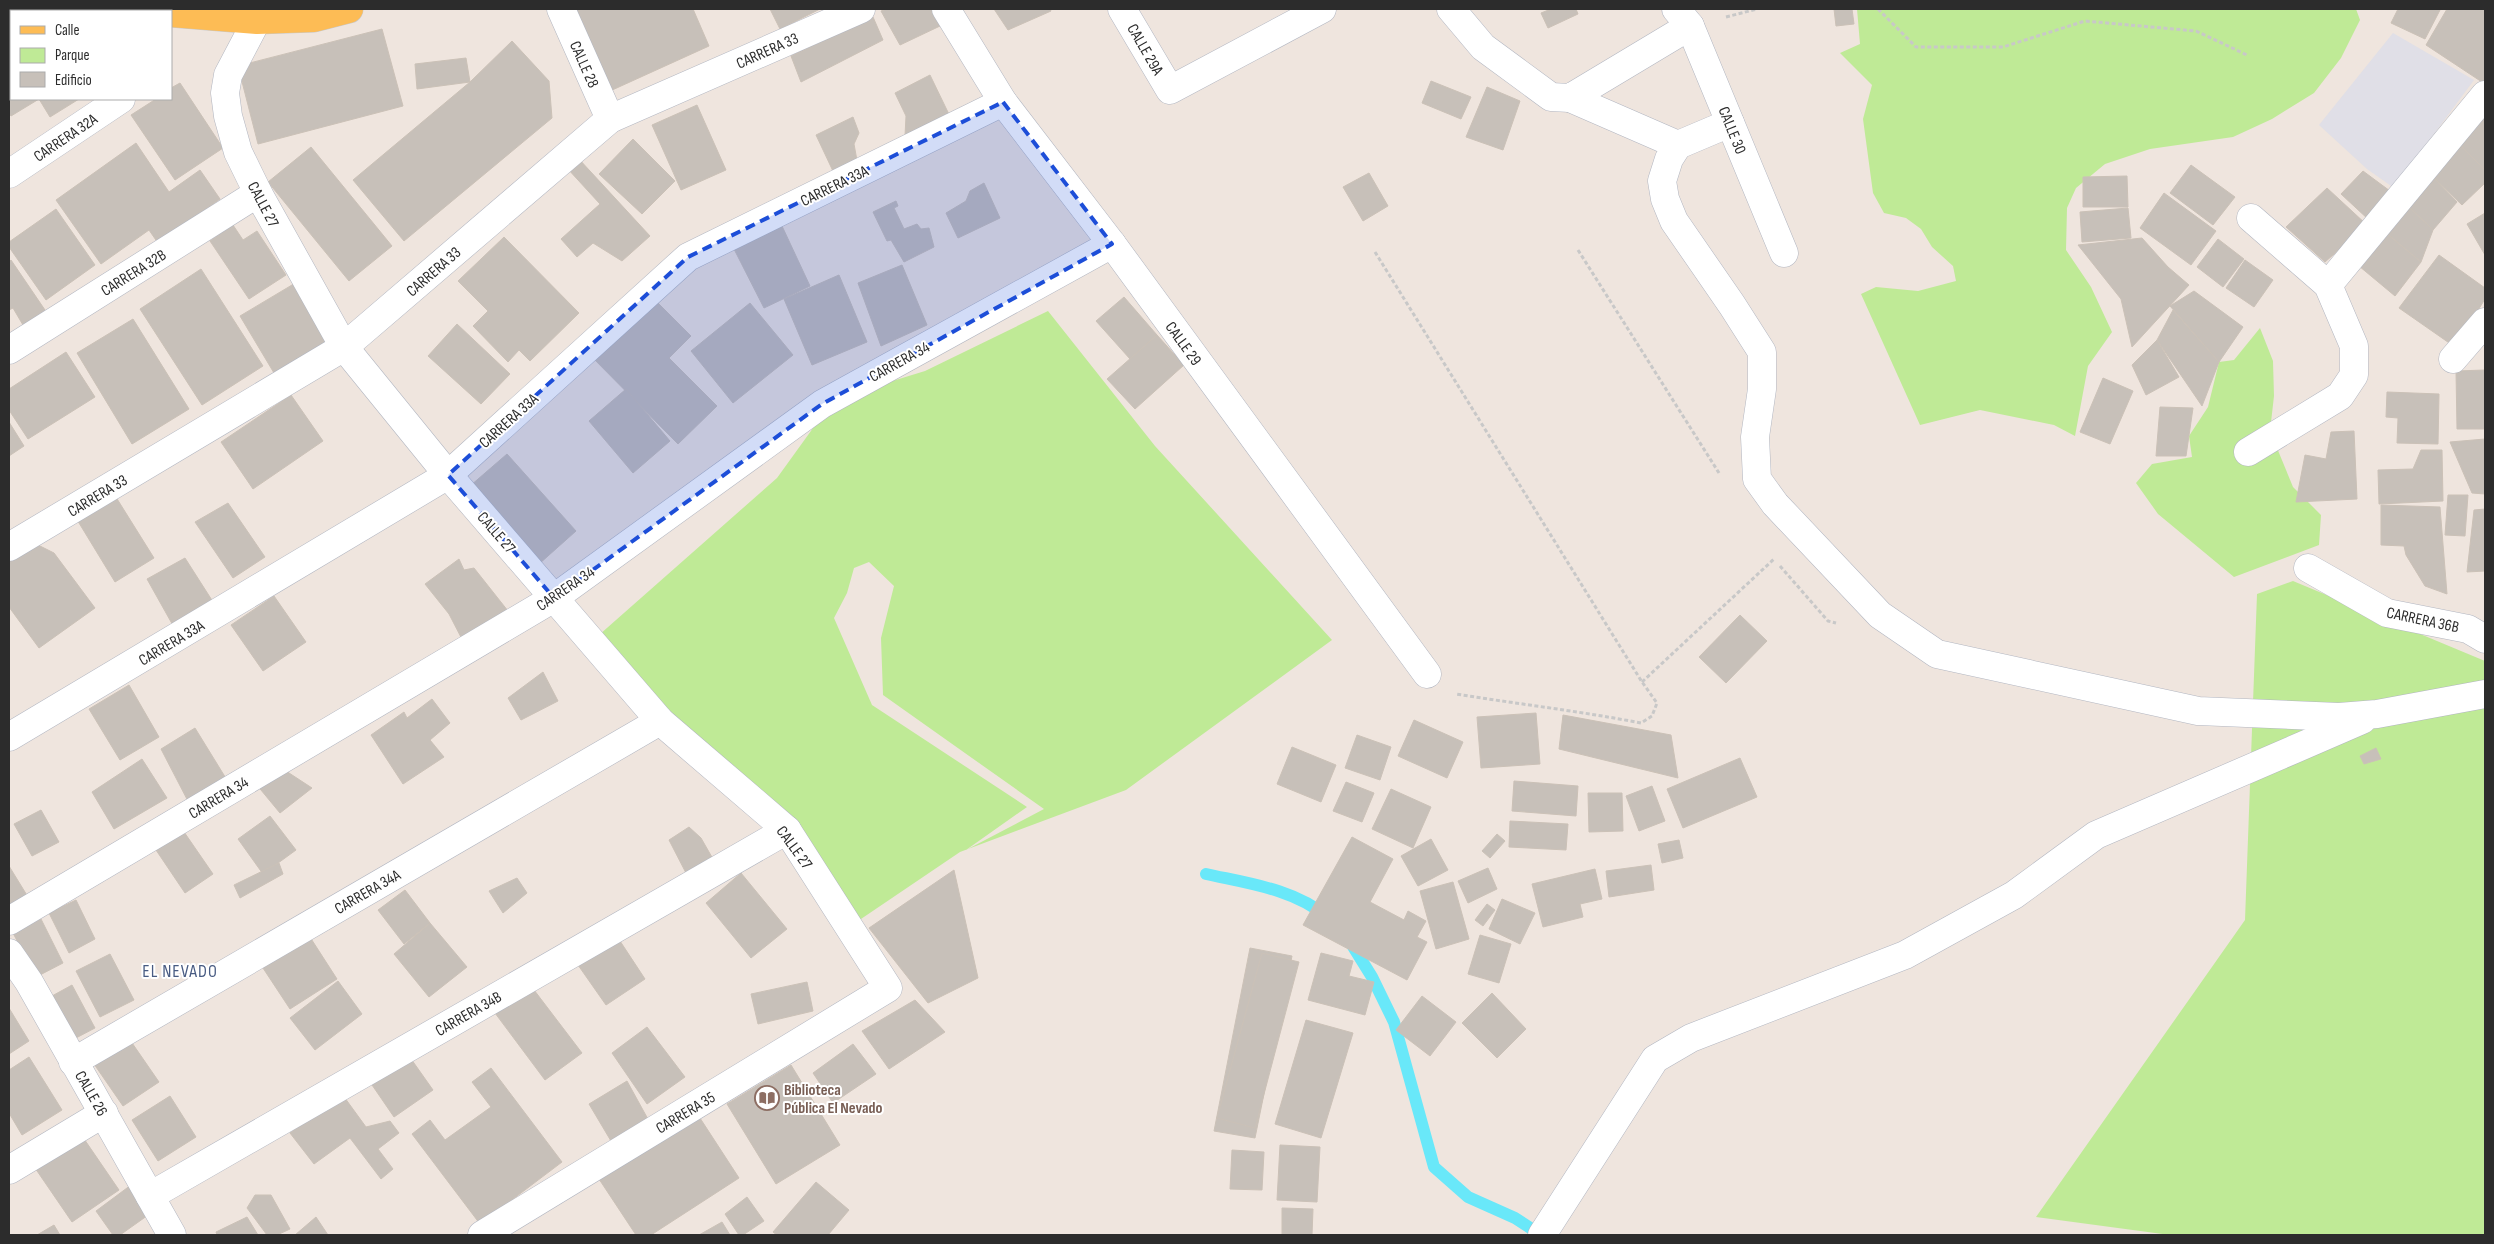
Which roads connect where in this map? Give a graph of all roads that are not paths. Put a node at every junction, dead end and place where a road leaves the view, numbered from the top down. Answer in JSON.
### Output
{"nodes":[{"id":1,"x":140,"y":9,"type":"edge"},
{"id":2,"x":349,"y":9,"type":"edge"},
{"id":3,"x":561,"y":9,"type":"edge"},
{"id":4,"x":860,"y":9,"type":"edge"},
{"id":5,"x":946,"y":9,"type":"edge"},
{"id":6,"x":1122,"y":9,"type":"edge"},
{"id":7,"x":1322,"y":9,"type":"edge"},
{"id":8,"x":1452,"y":9,"type":"edge"},
{"id":9,"x":155,"y":10,"type":"edge"},
{"id":10,"x":172,"y":13,"type":"edge"},
{"id":11,"x":320,"y":14,"type":"edge"},
{"id":12,"x":1683,"y":17,"type":"edge"},
{"id":13,"x":257,"y":20,"type":"junction"},
{"id":14,"x":2485,"y":95,"type":"edge"},
{"id":15,"x":1570,"y":98,"type":"junction"},
{"id":16,"x":120,"y":100,"type":"edge"},
{"id":17,"x":1003,"y":102,"type":"junction"},
{"id":18,"x":610,"y":119,"type":"junction"},
{"id":19,"x":1730,"y":123,"type":"junction"},
{"id":20,"x":1678,"y":145,"type":"junction"},
{"id":21,"x":9,"y":174,"type":"edge"},
{"id":22,"x":258,"y":194,"type":"junction"},
{"id":23,"x":2251,"y":218,"type":"dead end"},
{"id":24,"x":1112,"y":244,"type":"junction"},
{"id":25,"x":1784,"y":253,"type":"dead end"},
{"id":26,"x":2328,"y":285,"type":"junction"},
{"id":27,"x":2485,"y":322,"type":"edge"},
{"id":28,"x":344,"y":348,"type":"junction"},
{"id":29,"x":9,"y":350,"type":"edge"},
{"id":30,"x":2453,"y":359,"type":"dead end"},
{"id":31,"x":2248,"y":452,"type":"dead end"},
{"id":32,"x":448,"y":475,"type":"junction"},
{"id":33,"x":9,"y":547,"type":"edge"},
{"id":34,"x":2308,"y":568,"type":"dead end"},
{"id":35,"x":554,"y":598,"type":"junction"},
{"id":36,"x":2485,"y":639,"type":"edge"},
{"id":37,"x":1427,"y":674,"type":"road end"},
{"id":38,"x":2485,"y":694,"type":"edge"},
{"id":39,"x":2377,"y":714,"type":"junction"},
{"id":40,"x":660,"y":720,"type":"junction"},
{"id":41,"x":9,"y":737,"type":"edge"},
{"id":42,"x":787,"y":830,"type":"junction"},
{"id":43,"x":9,"y":921,"type":"edge"},
{"id":44,"x":9,"y":953,"type":"edge"},
{"id":45,"x":19,"y":988,"type":"edge"},
{"id":46,"x":888,"y":988,"type":"joint"},
{"id":47,"x":74,"y":1062,"type":"junction"},
{"id":48,"x":104,"y":1113,"type":"junction"},
{"id":49,"x":9,"y":1170,"type":"edge"},
{"id":50,"x":150,"y":1196,"type":"junction"},
{"id":51,"x":172,"y":1235,"type":"edge"},
{"id":52,"x":482,"y":1235,"type":"edge"},
{"id":53,"x":1542,"y":1235,"type":"edge"}],
"edges":[{"from":1,"to":9,"type":"main road"},
{"from":2,"to":11,"type":"main road"},
{"from":3,"to":18,"type":"street","name":"CALLE 28"},
{"from":4,"to":18,"type":"street","name":"CARRERA 33"},
{"from":5,"to":17,"type":"street","name":"CALLE 29"},
{"from":6,"to":7,"type":"street","name":"CALLE 29A"},
{"from":8,"to":15,"type":"street"},
{"from":10,"to":13,"type":"main road"},
{"from":11,"to":13,"type":"main road"},
{"from":12,"to":15,"type":"street"},
{"from":12,"to":19,"type":"street","name":"CALLE 30"},
{"from":13,"to":22,"type":"street","name":"CALLE 27"},
{"from":14,"to":26,"type":"street"},
{"from":15,"to":20,"type":"street"},
{"from":16,"to":21,"type":"street","name":"CARRERA 32A"},
{"from":17,"to":24,"type":"street","name":"CALLE 29"},
{"from":17,"to":32,"type":"street","name":"CARRERA 33A"},
{"from":18,"to":28,"type":"street","name":"CARRERA 33"},
{"from":19,"to":20,"type":"street"},
{"from":19,"to":25,"type":"street","name":"CALLE 30"},
{"from":20,"to":39,"type":"street"},
{"from":22,"to":28,"type":"street","name":"CALLE 27"},
{"from":22,"to":29,"type":"street","name":"CARRERA 32B"},
{"from":23,"to":26,"type":"street"},
{"from":24,"to":35,"type":"street","name":"CARRERA 34"},
{"from":24,"to":37,"type":"street","name":"CALLE 29"},
{"from":26,"to":31,"type":"street"},
{"from":27,"to":30,"type":"street"},
{"from":28,"to":32,"type":"street","name":"CALLE 27"},
{"from":28,"to":33,"type":"street","name":"CARRERA 33"},
{"from":32,"to":35,"type":"street","name":"CALLE 27"},
{"from":32,"to":41,"type":"street","name":"CARRERA 33A"},
{"from":34,"to":36,"type":"street","name":"CARRERA 36B"},
{"from":35,"to":40,"type":"street","name":"CALLE 27"},
{"from":35,"to":43,"type":"street","name":"CARRERA 34"},
{"from":38,"to":39,"type":"street"},
{"from":39,"to":53,"type":"street"},
{"from":40,"to":42,"type":"street","name":"CALLE 27"},
{"from":40,"to":47,"type":"street","name":"CARRERA 34A"},
{"from":42,"to":46,"type":"street","name":"CALLE 27"},
{"from":42,"to":50,"type":"street","name":"CARRERA 34B"},
{"from":44,"to":45,"type":"street","name":"CALLE 26"},
{"from":45,"to":47,"type":"street","name":"CALLE 26"},
{"from":46,"to":52,"type":"street","name":"CARRERA 35"},
{"from":47,"to":48,"type":"street","name":"CALLE 26"},
{"from":48,"to":49,"type":"street"},
{"from":48,"to":50,"type":"street","name":"CALLE 26"},
{"from":50,"to":51,"type":"street","name":"CALLE 26"}]}
